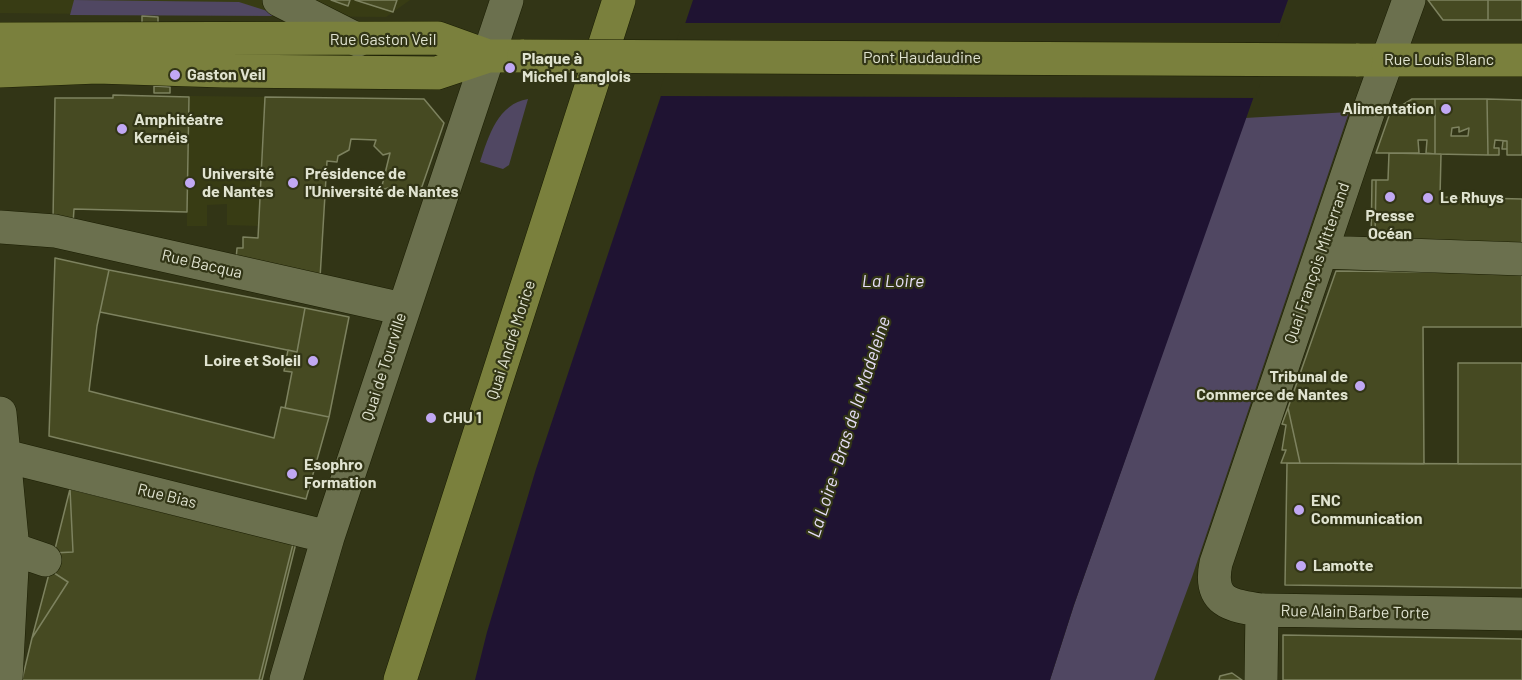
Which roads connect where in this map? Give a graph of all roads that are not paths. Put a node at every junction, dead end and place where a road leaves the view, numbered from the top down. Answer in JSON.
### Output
{"nodes":[{"id":1,"x":279,"y":0,"type":"edge"},
{"id":2,"x":507,"y":0,"type":"edge"},
{"id":3,"x":619,"y":0,"type":"edge"},
{"id":4,"x":1409,"y":0,"type":"edge"},
{"id":5,"x":0,"y":39,"type":"edge"},
{"id":6,"x":358,"y":40,"type":"junction"},
{"id":7,"x":500,"y":56,"type":"junction"},
{"id":8,"x":1356,"y":60,"type":"joint"},
{"id":9,"x":1389,"y":60,"type":"junction"},
{"id":10,"x":1522,"y":60,"type":"edge"},
{"id":11,"x":0,"y":71,"type":"edge"},
{"id":12,"x":0,"y":227,"type":"edge"},
{"id":13,"x":1321,"y":252,"type":"junction"},
{"id":14,"x":1522,"y":260,"type":"edge"},
{"id":15,"x":403,"y":309,"type":"junction"},
{"id":16,"x":0,"y":412,"type":"edge"},
{"id":17,"x":5,"y":456,"type":"junction"},
{"id":18,"x":328,"y":537,"type":"junction"},
{"id":19,"x":7,"y":551,"type":"edge"},
{"id":20,"x":45,"y":560,"type":"dead end"},
{"id":21,"x":1215,"y":570,"type":"joint"},
{"id":22,"x":1262,"y":610,"type":"junction"},
{"id":23,"x":1522,"y":614,"type":"edge"},
{"id":24,"x":6,"y":680,"type":"edge"},
{"id":25,"x":286,"y":680,"type":"edge"},
{"id":26,"x":400,"y":680,"type":"edge"},
{"id":27,"x":1261,"y":680,"type":"edge"}],
"edges":[{"from":1,"to":6,"type":"street"},
{"from":2,"to":7,"type":"street","name":"Quai de Tourville"},
{"from":3,"to":26,"type":"main road","name":"Quai André Morice"},
{"from":4,"to":9,"type":"street","name":"Quai François Mitterrand"},
{"from":5,"to":6,"type":"main road","name":"Rue Gaston Veil"},
{"from":6,"to":7,"type":"main road","name":"Rue Gaston Veil"},
{"from":7,"to":8,"type":"main road","name":"Pont Haudaudine","bridge":true},
{"from":7,"to":11,"type":"main road","name":"Rue Gaston Veil"},
{"from":7,"to":15,"type":"street","name":"Quai de Tourville"},
{"from":8,"to":9,"type":"main road","name":"Rue Louis Blanc"},
{"from":9,"to":10,"type":"main road","name":"Rue Louis Blanc"},
{"from":9,"to":13,"type":"street","name":"Quai François Mitterrand"},
{"from":12,"to":15,"type":"street","name":"Rue Bacqua"},
{"from":13,"to":14,"type":"street"},
{"from":13,"to":21,"type":"street","name":"Quai François Mitterrand"},
{"from":15,"to":18,"type":"street","name":"Quai de Tourville"},
{"from":16,"to":17,"type":"street"},
{"from":17,"to":18,"type":"street","name":"Rue Bias"},
{"from":17,"to":19,"type":"street"},
{"from":18,"to":25,"type":"street","name":"Quai de Tourville"},
{"from":19,"to":20,"type":"street"},
{"from":19,"to":24,"type":"street"},
{"from":21,"to":22,"type":"street","name":"Rue Alain Barbe Torte"},
{"from":22,"to":23,"type":"street","name":"Rue Alain Barbe Torte"},
{"from":22,"to":27,"type":"street"}]}
